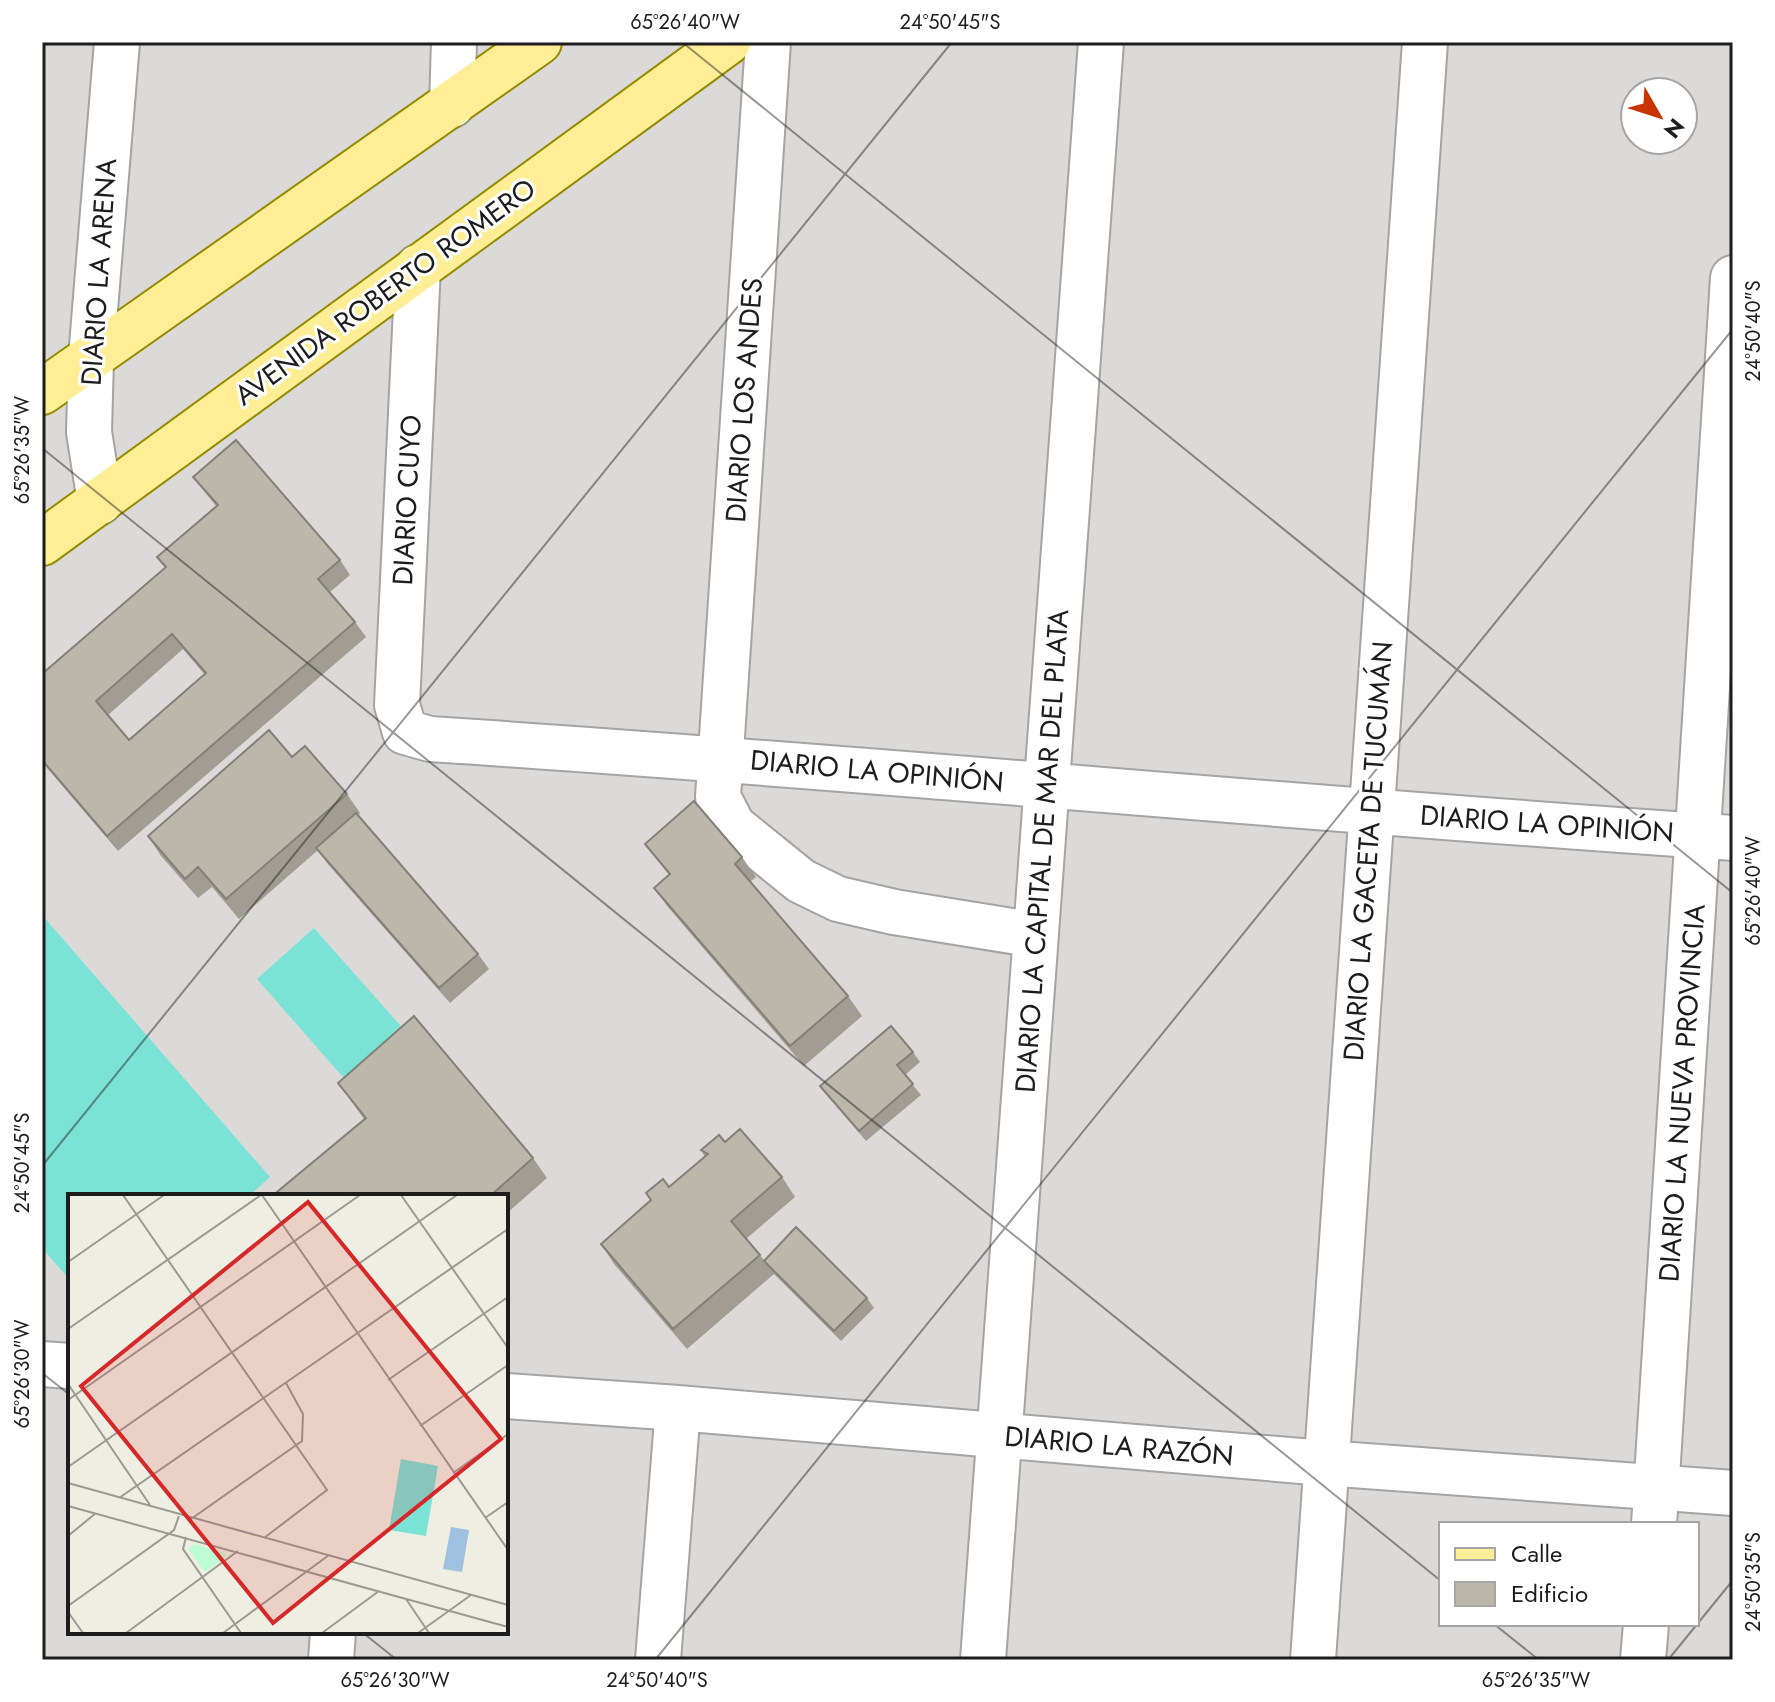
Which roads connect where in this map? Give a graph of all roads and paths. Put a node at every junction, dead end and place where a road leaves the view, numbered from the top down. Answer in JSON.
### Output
{"nodes":[{"id":1,"x":117,"y":42,"type":"edge"},
{"id":2,"x":454,"y":42,"type":"edge"},
{"id":3,"x":539,"y":42,"type":"edge"},
{"id":4,"x":728,"y":42,"type":"edge"},
{"id":5,"x":768,"y":42,"type":"edge"},
{"id":6,"x":1101,"y":42,"type":"edge"},
{"id":7,"x":1425,"y":42,"type":"edge"},
{"id":8,"x":452,"y":105,"type":"junction"},
{"id":9,"x":418,"y":267,"type":"junction"},
{"id":10,"x":1733,"y":278,"type":"edge"},
{"id":11,"x":91,"y":358,"type":"junction"},
{"id":12,"x":42,"y":392,"type":"edge"},
{"id":13,"x":100,"y":502,"type":"junction"},
{"id":14,"x":42,"y":543,"type":"edge"},
{"id":15,"x":405,"y":732,"type":"joint"},
{"id":16,"x":721,"y":758,"type":"junction"},
{"id":17,"x":1047,"y":786,"type":"junction"},
{"id":18,"x":1370,"y":810,"type":"junction"},
{"id":19,"x":1716,"y":837,"type":"edge"},
{"id":20,"x":1036,"y":935,"type":"junction"},
{"id":21,"x":42,"y":1364,"type":"edge"},
{"id":22,"x":68,"y":1366,"type":"edge"},
{"id":23,"x":508,"y":1396,"type":"edge"},
{"id":24,"x":678,"y":1408,"type":"junction"},
{"id":25,"x":1000,"y":1437,"type":"junction"},
{"id":26,"x":1325,"y":1463,"type":"junction"},
{"id":27,"x":1733,"y":1493,"type":"edge"},
{"id":28,"x":1656,"y":1505,"type":"edge"},
{"id":29,"x":1646,"y":1626,"type":"edge"},
{"id":30,"x":333,"y":1634,"type":"edge"},
{"id":31,"x":331,"y":1660,"type":"edge"},
{"id":32,"x":658,"y":1660,"type":"edge"},
{"id":33,"x":983,"y":1660,"type":"edge"},
{"id":34,"x":1313,"y":1660,"type":"edge"},
{"id":35,"x":1643,"y":1660,"type":"edge"}],
"edges":[{"from":1,"to":11,"type":"street","name":"DIARIO LA ARENA"},
{"from":2,"to":8,"type":"street"},
{"from":3,"to":8,"type":"main road"},
{"from":4,"to":9,"type":"main road","name":"AVENIDA ROBERTO ROMERO"},
{"from":5,"to":16,"type":"street","name":"DIARIO LOS ANDES"},
{"from":6,"to":17,"type":"street","name":"DIARIO LA CAPITAL DE MAR DEL PLATA"},
{"from":7,"to":18,"type":"street","name":"DIARIO LA GACETA DE TUCUMÁN"},
{"from":8,"to":11,"type":"main road"},
{"from":9,"to":13,"type":"main road","name":"AVENIDA ROBERTO ROMERO"},
{"from":9,"to":15,"type":"street","name":"DIARIO CUYO"},
{"from":10,"to":19,"type":"street","name":"DIARIO LA NUEVA PROVINCIA"},
{"from":11,"to":12,"type":"main road"},
{"from":11,"to":13,"type":"street","name":"DIARIO LA ARENA"},
{"from":13,"to":14,"type":"main road","name":"AVENIDA ROBERTO ROMERO"},
{"from":15,"to":16,"type":"street","name":"DIARIO LA OPINIÓN"},
{"from":16,"to":17,"type":"street","name":"DIARIO LA OPINIÓN"},
{"from":16,"to":20,"type":"street","name":"DIARIO LOS ANDES"},
{"from":17,"to":18,"type":"street","name":"DIARIO LA OPINIÓN"},
{"from":17,"to":20,"type":"street","name":"DIARIO LA CAPITAL DE MAR DEL PLATA"},
{"from":18,"to":19,"type":"street","name":"DIARIO LA OPINIÓN"},
{"from":18,"to":26,"type":"street","name":"DIARIO LA GACETA DE TUCUMÁN"},
{"from":19,"to":28,"type":"street","name":"DIARIO LA NUEVA PROVINCIA"},
{"from":20,"to":25,"type":"street","name":"DIARIO LA CAPITAL DE MAR DEL PLATA"},
{"from":21,"to":22,"type":"street"},
{"from":23,"to":24,"type":"street","name":"DIARIO LA RAZÓN"},
{"from":24,"to":25,"type":"street","name":"DIARIO LA RAZÓN"},
{"from":24,"to":32,"type":"street"},
{"from":25,"to":26,"type":"street","name":"DIARIO LA RAZÓN"},
{"from":25,"to":33,"type":"street","name":"DIARIO LA CAPITAL DE MAR DEL PLATA"},
{"from":26,"to":28,"type":"street","name":"DIARIO LA RAZÓN"},
{"from":26,"to":34,"type":"street","name":"DIARIO LA GACETA DE TUCUMÁN"},
{"from":27,"to":28,"type":"street","name":"DIARIO LA RAZÓN"},
{"from":29,"to":35,"type":"street"},
{"from":30,"to":31,"type":"street"}]}
